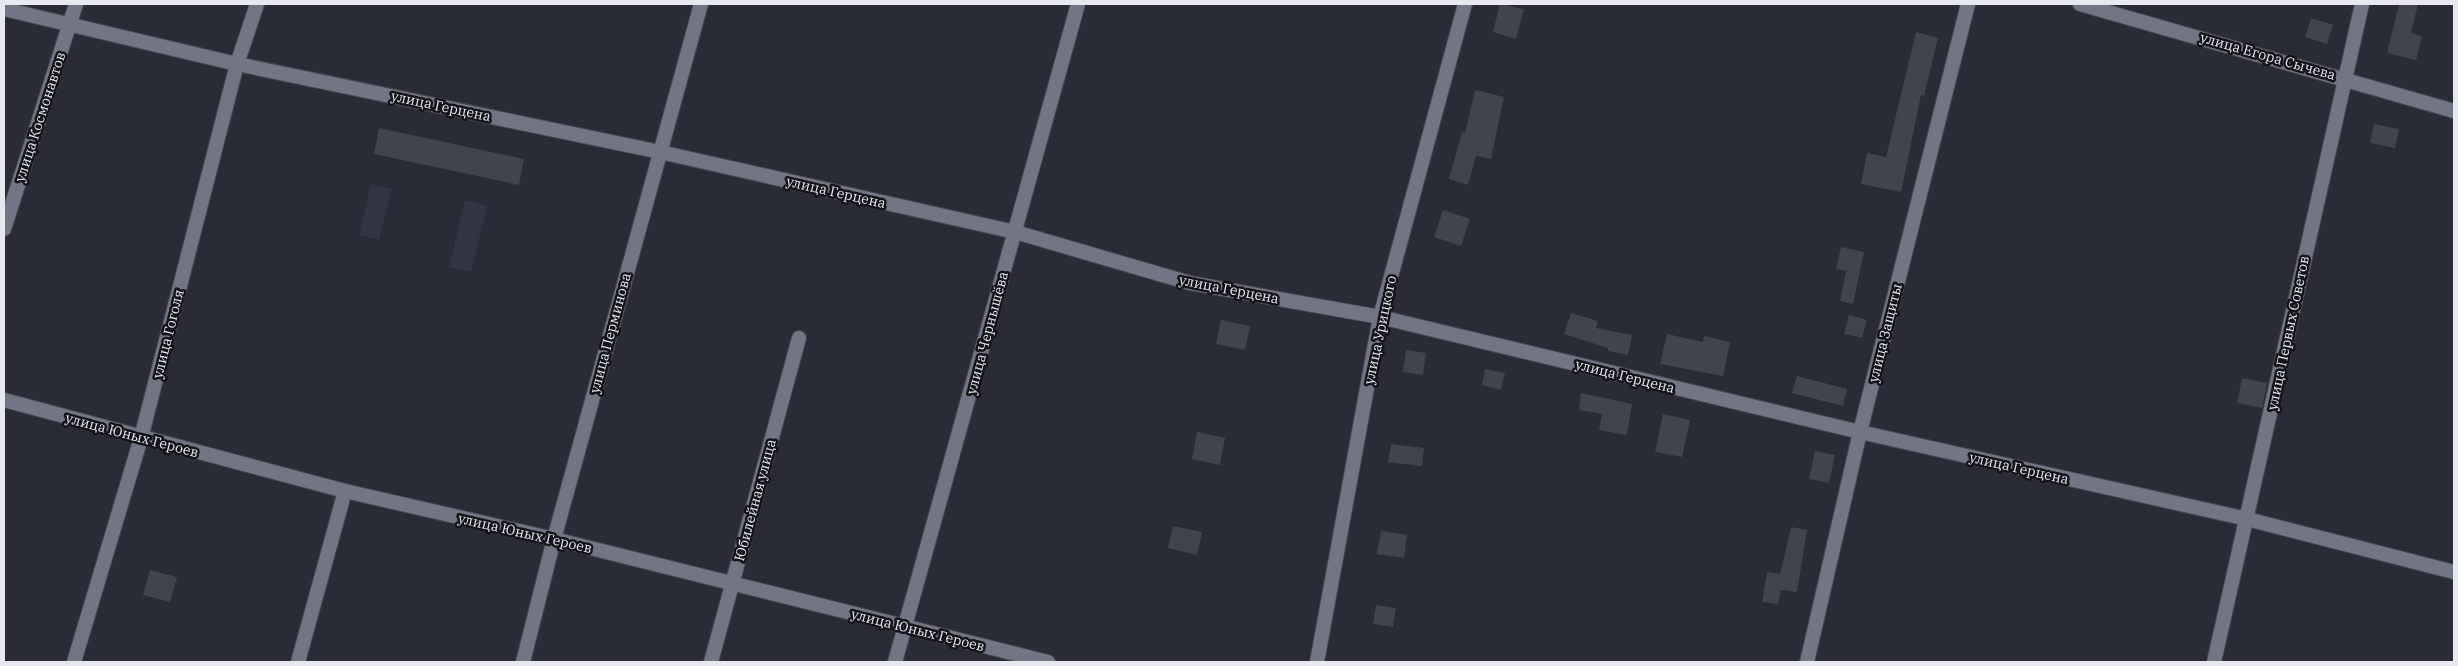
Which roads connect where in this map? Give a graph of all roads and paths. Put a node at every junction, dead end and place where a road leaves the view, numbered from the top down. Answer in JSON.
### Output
{"nodes":[{"id":1,"x":76,"y":4,"type":"edge"},
{"id":2,"x":258,"y":4,"type":"edge"},
{"id":3,"x":701,"y":4,"type":"edge"},
{"id":4,"x":1078,"y":4,"type":"edge"},
{"id":5,"x":1465,"y":4,"type":"edge"},
{"id":6,"x":1968,"y":4,"type":"edge"},
{"id":7,"x":2080,"y":4,"type":"edge"},
{"id":8,"x":2362,"y":4,"type":"edge"},
{"id":9,"x":4,"y":8,"type":"edge"},
{"id":10,"x":70,"y":22,"type":"junction"},
{"id":11,"x":237,"y":64,"type":"junction"},
{"id":12,"x":2343,"y":77,"type":"junction"},
{"id":13,"x":2454,"y":111,"type":"edge"},
{"id":14,"x":660,"y":152,"type":"junction"},
{"id":15,"x":4,"y":229,"type":"edge"},
{"id":16,"x":1014,"y":232,"type":"junction"},
{"id":17,"x":1380,"y":317,"type":"junction"},
{"id":18,"x":799,"y":338,"type":"dead end"},
{"id":19,"x":4,"y":400,"type":"edge"},
{"id":20,"x":1860,"y":432,"type":"junction"},
{"id":21,"x":141,"y":438,"type":"junction"},
{"id":22,"x":345,"y":491,"type":"junction"},
{"id":23,"x":2247,"y":518,"type":"junction"},
{"id":24,"x":554,"y":539,"type":"junction"},
{"id":25,"x":2454,"y":572,"type":"edge"},
{"id":26,"x":733,"y":583,"type":"junction"},
{"id":27,"x":905,"y":627,"type":"junction"},
{"id":28,"x":74,"y":662,"type":"edge"},
{"id":29,"x":298,"y":662,"type":"edge"},
{"id":30,"x":523,"y":662,"type":"edge"},
{"id":31,"x":711,"y":662,"type":"edge"},
{"id":32,"x":895,"y":662,"type":"edge"},
{"id":33,"x":1048,"y":662,"type":"edge"},
{"id":34,"x":1317,"y":662,"type":"edge"},
{"id":35,"x":1807,"y":662,"type":"edge"},
{"id":36,"x":2214,"y":662,"type":"edge"}],
"edges":[{"from":1,"to":10,"type":"street","name":"улица Космонавтов"},
{"from":2,"to":11,"type":"street","name":"улица Гоголя"},
{"from":3,"to":14,"type":"street","name":"улица Перминова"},
{"from":4,"to":16,"type":"street","name":"улица Чернышёва"},
{"from":5,"to":17,"type":"street","name":"улица Урицкого"},
{"from":6,"to":20,"type":"street","name":"улица Защиты"},
{"from":7,"to":12,"type":"street","name":"улица Егора Сычева"},
{"from":8,"to":12,"type":"street","name":"улица Первых Советов"},
{"from":9,"to":10,"type":"street","name":"улица Герцена"},
{"from":10,"to":11,"type":"street","name":"улица Герцена"},
{"from":10,"to":15,"type":"street","name":"улица Космонавтов"},
{"from":11,"to":14,"type":"street","name":"улица Герцена"},
{"from":11,"to":21,"type":"street","name":"улица Гоголя"},
{"from":12,"to":13,"type":"street","name":"улица Егора Сычева"},
{"from":12,"to":23,"type":"street","name":"улица Первых Советов"},
{"from":14,"to":16,"type":"street","name":"улица Герцена"},
{"from":14,"to":24,"type":"street","name":"улица Перминова"},
{"from":16,"to":17,"type":"street","name":"улица Герцена"},
{"from":16,"to":27,"type":"street","name":"улица Чернышёва"},
{"from":17,"to":20,"type":"street","name":"улица Герцена"},
{"from":17,"to":34,"type":"street","name":"улица Урицкого"},
{"from":18,"to":26,"type":"street","name":"Юбилейная улица"},
{"from":19,"to":21,"type":"street","name":"улица Юных Героев"},
{"from":20,"to":23,"type":"street","name":"улица Герцена"},
{"from":20,"to":35,"type":"street","name":"улица Защиты"},
{"from":21,"to":22,"type":"street","name":"улица Юных Героев"},
{"from":21,"to":28,"type":"street","name":"улица Гоголя"},
{"from":22,"to":24,"type":"street","name":"улица Юных Героев"},
{"from":22,"to":29,"type":"street"},
{"from":23,"to":25,"type":"street","name":"улица Герцена"},
{"from":23,"to":36,"type":"street","name":"улица Первых Советов"},
{"from":24,"to":26,"type":"street","name":"улица Юных Героев"},
{"from":24,"to":30,"type":"street","name":"улица Перминова"},
{"from":26,"to":27,"type":"street","name":"улица Юных Героев"},
{"from":26,"to":31,"type":"street","name":"Юбилейная улица"},
{"from":27,"to":32,"type":"street","name":"улица Чернышёва"},
{"from":27,"to":33,"type":"street","name":"улица Юных Героев"}]}
